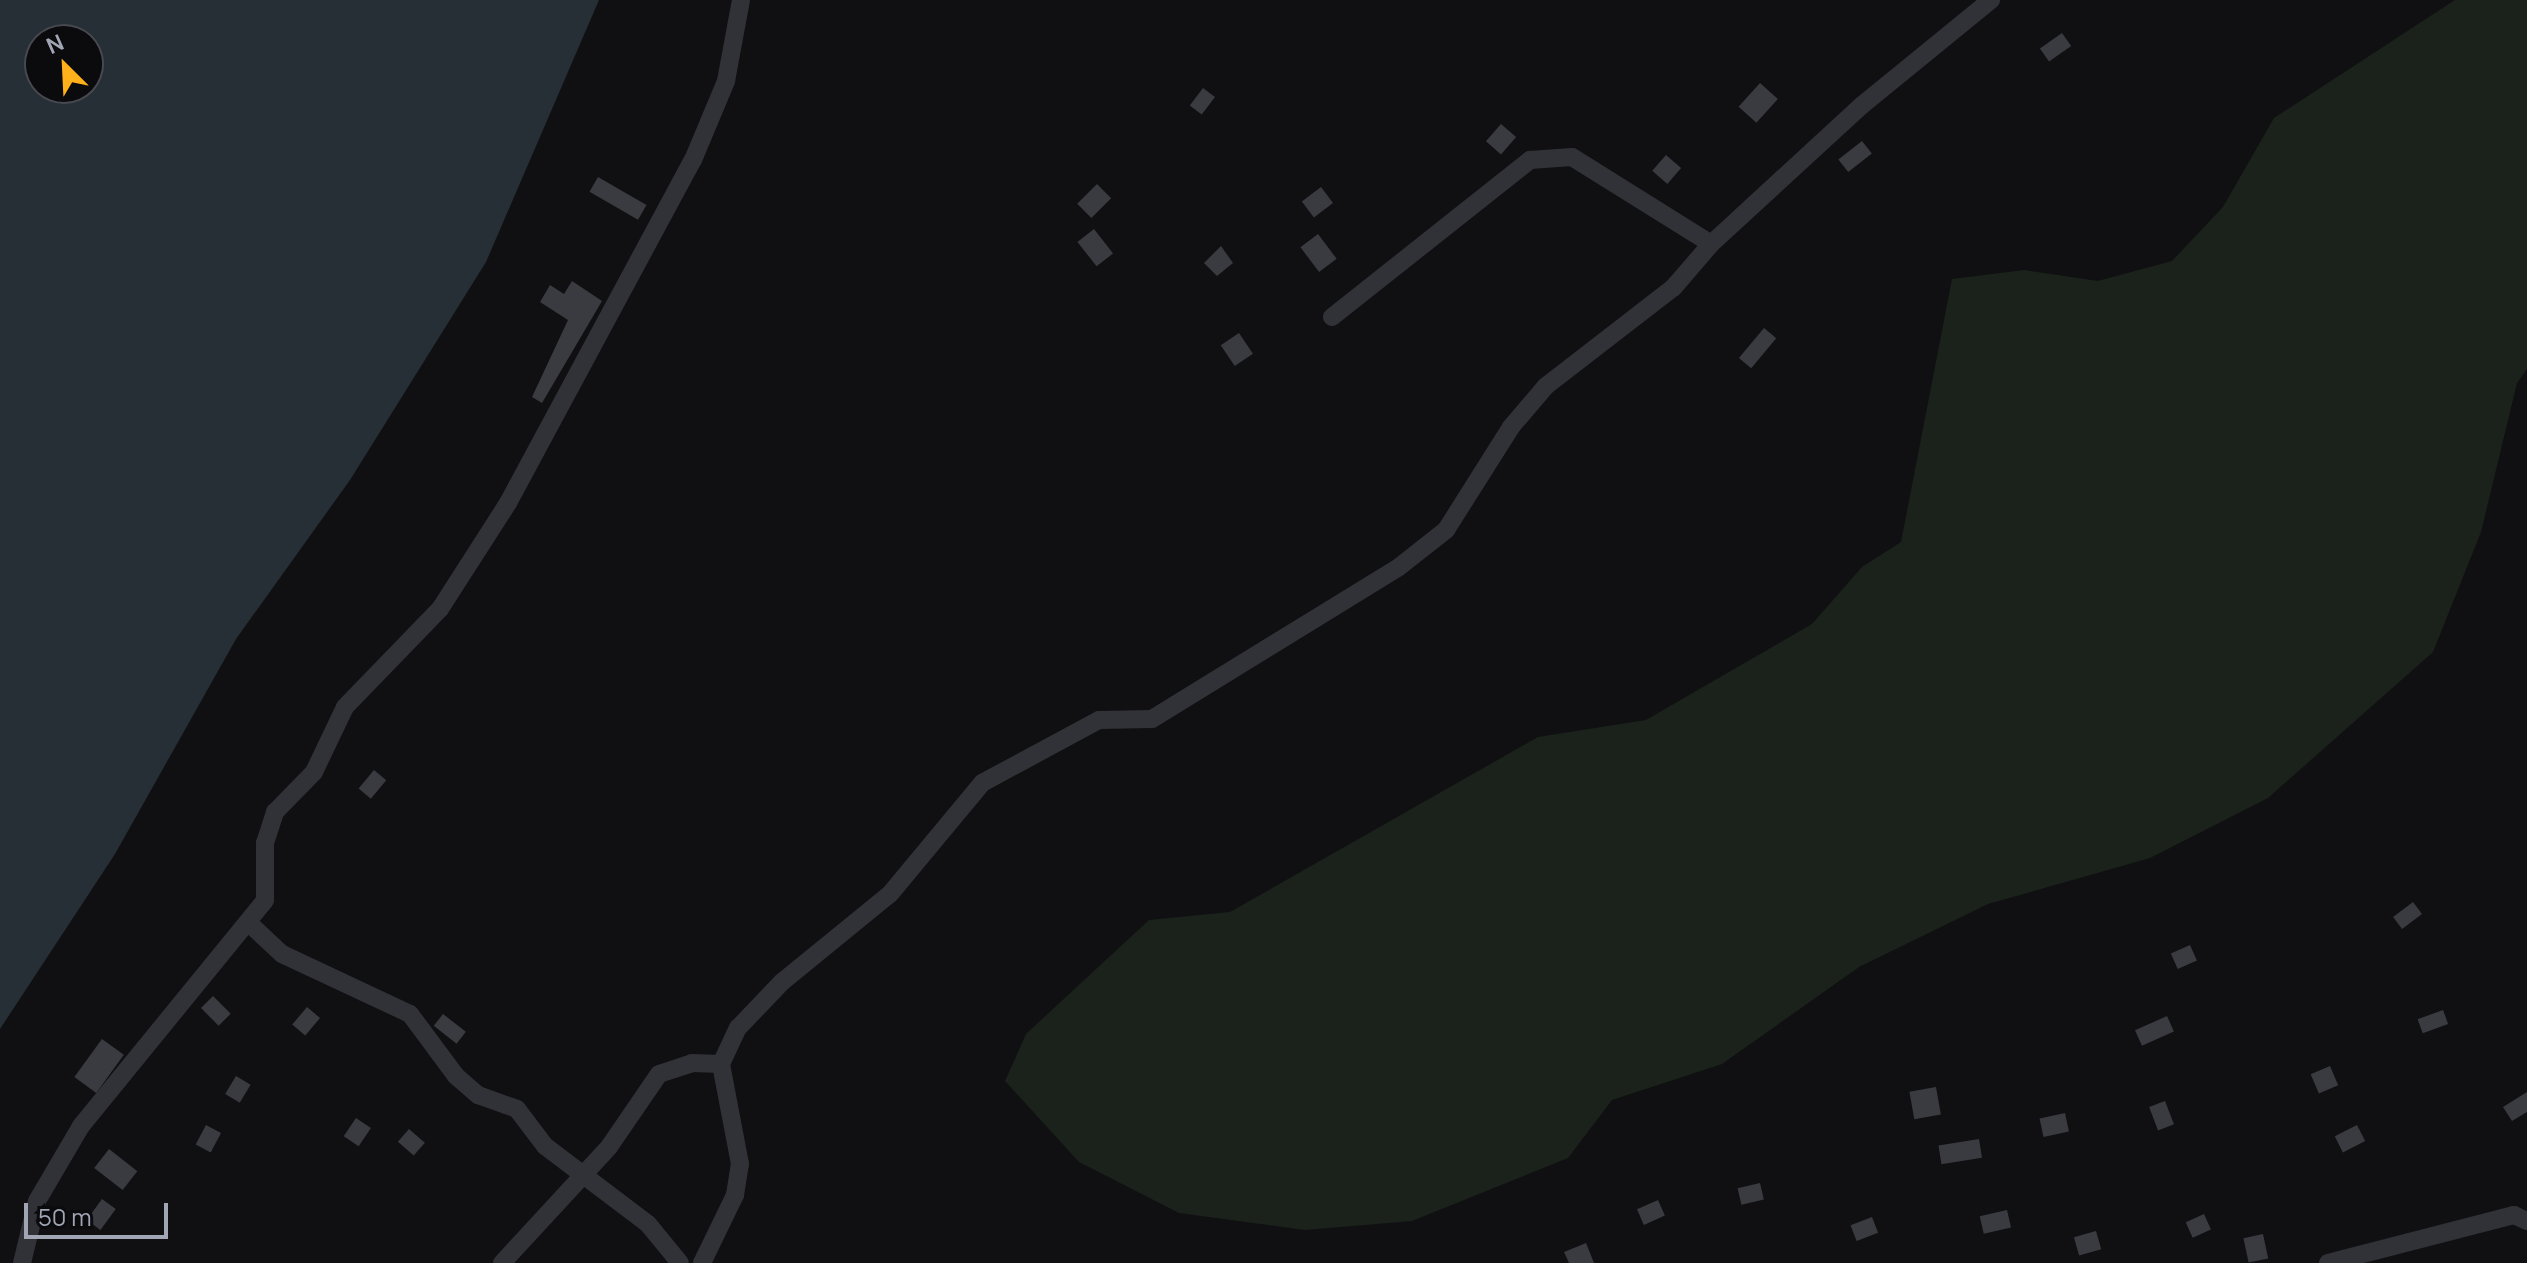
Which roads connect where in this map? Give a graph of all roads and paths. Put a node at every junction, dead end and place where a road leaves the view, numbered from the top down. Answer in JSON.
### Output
{"nodes":[{"id":1,"x":741,"y":0,"type":"edge"},
{"id":2,"x":1991,"y":0,"type":"edge"},
{"id":3,"x":1711,"y":244,"type":"junction"},
{"id":4,"x":1332,"y":317,"type":"dead end"},
{"id":5,"x":251,"y":925,"type":"junction"},
{"id":6,"x":721,"y":1064,"type":"junction"},
{"id":7,"x":578,"y":1176,"type":"junction"},
{"id":8,"x":2527,"y":1221,"type":"edge"},
{"id":9,"x":22,"y":1263,"type":"edge"},
{"id":10,"x":502,"y":1263,"type":"edge"},
{"id":11,"x":680,"y":1263,"type":"edge"},
{"id":12,"x":702,"y":1263,"type":"edge"},
{"id":13,"x":2328,"y":1263,"type":"edge"}],
"edges":[{"from":1,"to":5,"type":"street"},
{"from":2,"to":3,"type":"street"},
{"from":3,"to":4,"type":"street"},
{"from":3,"to":6,"type":"street"},
{"from":5,"to":7,"type":"street"},
{"from":5,"to":9,"type":"street"},
{"from":6,"to":7,"type":"street"},
{"from":6,"to":12,"type":"street"},
{"from":7,"to":10,"type":"street"},
{"from":7,"to":11,"type":"street"},
{"from":8,"to":13,"type":"street"}]}
